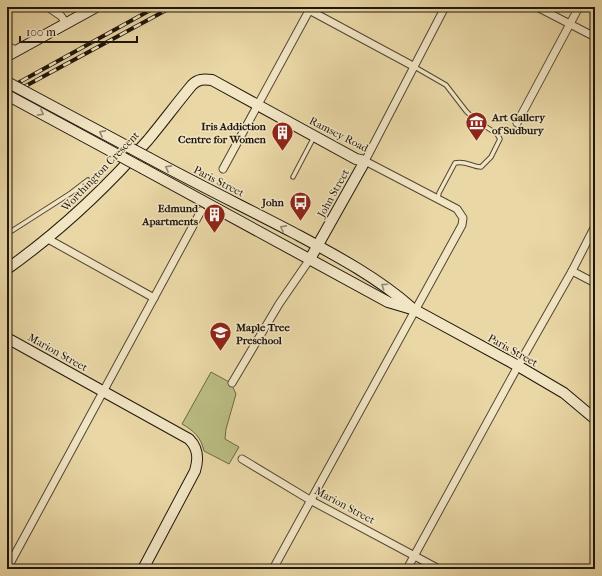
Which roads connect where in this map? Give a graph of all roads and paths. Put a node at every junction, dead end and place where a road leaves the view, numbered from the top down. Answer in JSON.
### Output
{"nodes":[{"id":1,"x":48,"y":7,"type":"edge"},
{"id":2,"x":96,"y":7,"type":"edge"},
{"id":3,"x":445,"y":7,"type":"edge"},
{"id":4,"x":537,"y":7,"type":"edge"},
{"id":5,"x":579,"y":7,"type":"edge"},
{"id":6,"x":310,"y":8,"type":"edge"},
{"id":7,"x":66,"y":23,"type":"junction"},
{"id":8,"x":570,"y":24,"type":"junction"},
{"id":9,"x":595,"y":37,"type":"edge"},
{"id":10,"x":7,"y":46,"type":"edge"},
{"id":11,"x":18,"y":51,"type":"junction"},
{"id":12,"x":7,"y":56,"type":"edge"},
{"id":13,"x":413,"y":66,"type":"junction"},
{"id":14,"x":199,"y":80,"type":"joint"},
{"id":15,"x":7,"y":82,"type":"edge"},
{"id":16,"x":7,"y":95,"type":"edge"},
{"id":17,"x":257,"y":105,"type":"junction"},
{"id":18,"x":517,"y":123,"type":"dead end"},
{"id":19,"x":315,"y":136,"type":"junction"},
{"id":20,"x":365,"y":161,"type":"junction"},
{"id":21,"x":222,"y":169,"type":"dead end"},
{"id":22,"x":293,"y":177,"type":"dead end"},
{"id":23,"x":88,"y":180,"type":"dead end"},
{"id":24,"x":438,"y":199,"type":"junction"},
{"id":25,"x":201,"y":211,"type":"dead end"},
{"id":26,"x":595,"y":226,"type":"edge"},
{"id":27,"x":7,"y":234,"type":"edge"},
{"id":28,"x":48,"y":239,"type":"junction"},
{"id":29,"x":318,"y":246,"type":"junction"},
{"id":30,"x":310,"y":260,"type":"junction"},
{"id":31,"x":7,"y":269,"type":"edge"},
{"id":32,"x":572,"y":271,"type":"junction"},
{"id":33,"x":595,"y":283,"type":"edge"},
{"id":34,"x":154,"y":298,"type":"junction"},
{"id":35,"x":415,"y":310,"type":"junction"},
{"id":36,"x":7,"y":338,"type":"edge"},
{"id":37,"x":518,"y":366,"type":"junction"},
{"id":38,"x":232,"y":383,"type":"dead end"},
{"id":39,"x":103,"y":390,"type":"junction"},
{"id":40,"x":595,"y":419,"type":"edge"},
{"id":41,"x":242,"y":459,"type":"dead end"},
{"id":42,"x":310,"y":500,"type":"junction"},
{"id":43,"x":414,"y":555,"type":"junction"},
{"id":44,"x":7,"y":569,"type":"edge"},
{"id":45,"x":142,"y":569,"type":"edge"},
{"id":46,"x":273,"y":569,"type":"edge"},
{"id":47,"x":407,"y":569,"type":"edge"},
{"id":48,"x":439,"y":569,"type":"edge"}],
"edges":[{"from":1,"to":7,"type":"street"},
{"from":2,"to":7,"type":"main road"},
{"from":3,"to":13,"type":"street","name":"John Street"},
{"from":4,"to":8,"type":"street"},
{"from":5,"to":8,"type":"street"},
{"from":6,"to":13,"type":"street"},
{"from":6,"to":17,"type":"street"},
{"from":7,"to":11,"type":"main road"},
{"from":8,"to":9,"type":"street"},
{"from":8,"to":18,"type":"street"},
{"from":10,"to":11,"type":"street"},
{"from":11,"to":12,"type":"main road"},
{"from":13,"to":20,"type":"street","name":"John Street"},
{"from":13,"to":24,"type":"lane"},
{"from":14,"to":17,"type":"main road","name":"Ramsey Road"},
{"from":14,"to":28,"type":"main road","name":"Worthington Crescent"},
{"from":29,"to":15,"type":"main road","name":"Paris Street","one_way":true,"bridge":true},
{"from":16,"to":30,"type":"main road","name":"Paris Street","one_way":true,"bridge":true},
{"from":17,"to":19,"type":"main road","name":"Ramsey Road"},
{"from":17,"to":21,"type":"street"},
{"from":19,"to":20,"type":"main road","name":"Ramsey Road"},
{"from":19,"to":22,"type":"lane"},
{"from":20,"to":24,"type":"street","name":"Ramsey Road"},
{"from":20,"to":29,"type":"main road","name":"John Street"},
{"from":23,"to":27,"type":"lane"},
{"from":24,"to":35,"type":"street","name":"Ramsey Road"},
{"from":25,"to":34,"type":"street"},
{"from":26,"to":32,"type":"street"},
{"from":28,"to":31,"type":"main road","name":"Worthington Crescent"},
{"from":28,"to":34,"type":"street"},
{"from":29,"to":30,"type":"main road","name":"John Street"},
{"from":35,"to":29,"type":"main road","name":"Paris Street","one_way":true},
{"from":30,"to":35,"type":"main road","name":"Paris Street"},
{"from":30,"to":38,"type":"street","name":"John Street"},
{"from":32,"to":33,"type":"street"},
{"from":32,"to":37,"type":"street"},
{"from":34,"to":39,"type":"street"},
{"from":35,"to":37,"type":"main road","name":"Paris Street"},
{"from":35,"to":42,"type":"street"},
{"from":36,"to":39,"type":"main road","name":"Marion Street"},
{"from":37,"to":40,"type":"main road","name":"Paris Street"},
{"from":37,"to":43,"type":"street"},
{"from":39,"to":44,"type":"street"},
{"from":39,"to":45,"type":"main road","name":"Marion Street"},
{"from":41,"to":42,"type":"street","name":"Marion Street"},
{"from":42,"to":43,"type":"street","name":"Marion Street"},
{"from":42,"to":46,"type":"street"},
{"from":43,"to":47,"type":"street"},
{"from":43,"to":48,"type":"street","name":"Marion Street"}]}
